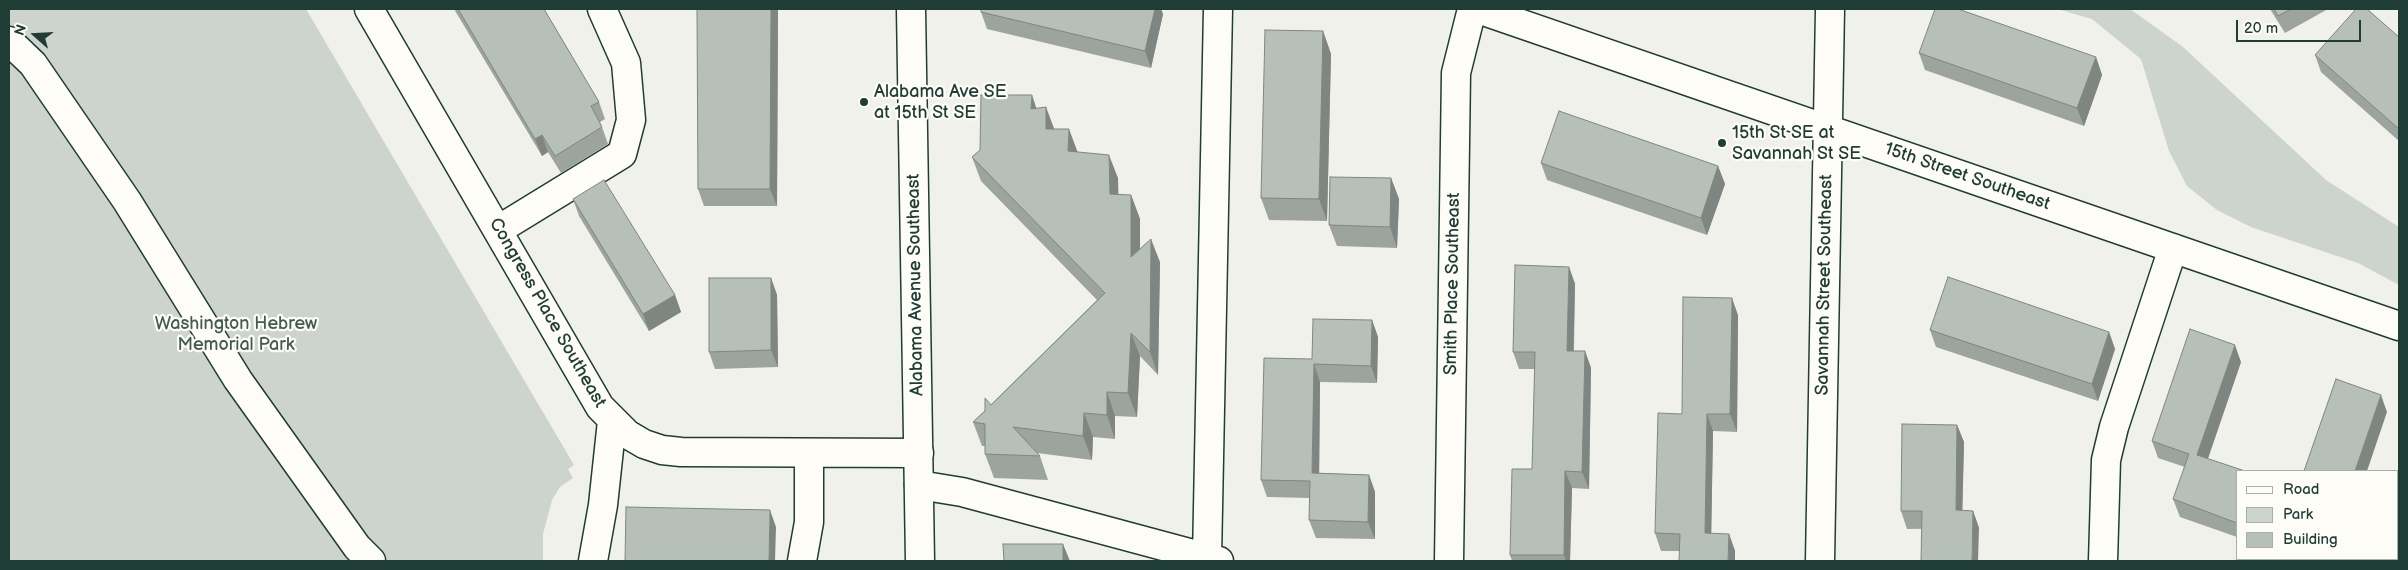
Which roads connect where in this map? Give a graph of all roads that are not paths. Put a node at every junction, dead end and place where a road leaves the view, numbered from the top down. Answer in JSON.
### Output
{"nodes":[{"id":1,"x":369,"y":9,"type":"edge"},
{"id":2,"x":602,"y":9,"type":"edge"},
{"id":3,"x":911,"y":9,"type":"edge"},
{"id":4,"x":1218,"y":9,"type":"edge"},
{"id":5,"x":1472,"y":9,"type":"edge"},
{"id":6,"x":1478,"y":9,"type":"edge"},
{"id":7,"x":1830,"y":9,"type":"edge"},
{"id":8,"x":1519,"y":16,"type":"edge"},
{"id":9,"x":9,"y":41,"type":"edge"},
{"id":10,"x":1828,"y":128,"type":"junction"},
{"id":11,"x":498,"y":230,"type":"junction"},
{"id":12,"x":2173,"y":248,"type":"junction"},
{"id":13,"x":2399,"y":326,"type":"edge"},
{"id":14,"x":612,"y":421,"type":"junction"},
{"id":15,"x":809,"y":453,"type":"junction"},
{"id":16,"x":919,"y":453,"type":"junction"},
{"id":17,"x":919,"y":485,"type":"junction"},
{"id":18,"x":1213,"y":560,"type":"edge"},
{"id":19,"x":371,"y":561,"type":"edge"},
{"id":20,"x":593,"y":561,"type":"edge"},
{"id":21,"x":802,"y":561,"type":"edge"},
{"id":22,"x":920,"y":561,"type":"edge"},
{"id":23,"x":1449,"y":561,"type":"edge"},
{"id":24,"x":1820,"y":561,"type":"edge"},
{"id":25,"x":2102,"y":561,"type":"edge"}],
"edges":[{"from":1,"to":11,"type":"street","name":"Congress Place Southeast"},
{"from":2,"to":11,"type":"street"},
{"from":3,"to":16,"type":"street","name":"Alabama Avenue Southeast"},
{"from":4,"to":18,"type":"street"},
{"from":5,"to":23,"type":"street","name":"Smith Place Southeast"},
{"from":6,"to":8,"type":"street","name":"15th Street Southeast"},
{"from":7,"to":10,"type":"street","name":"Savannah Street Southeast"},
{"from":8,"to":10,"type":"street","name":"15th Street Southeast"},
{"from":9,"to":19,"type":"street"},
{"from":10,"to":12,"type":"street","name":"15th Street Southeast"},
{"from":10,"to":24,"type":"street","name":"Savannah Street Southeast"},
{"from":11,"to":14,"type":"street","name":"Congress Place Southeast"},
{"from":12,"to":13,"type":"street","name":"15th Street Southeast"},
{"from":12,"to":25,"type":"street"},
{"from":14,"to":15,"type":"street","name":"Congress Place Southeast"},
{"from":14,"to":20,"type":"street"},
{"from":15,"to":16,"type":"street","name":"Congress Place Southeast"},
{"from":15,"to":21,"type":"street"},
{"from":16,"to":17,"type":"street","name":"Alabama Avenue Southeast"},
{"from":17,"to":18,"type":"street"},
{"from":17,"to":22,"type":"street","name":"Alabama Avenue Southeast"}]}
